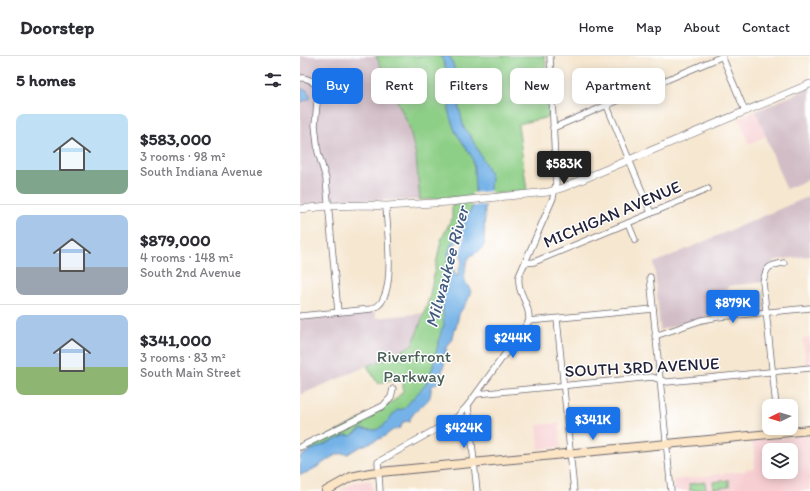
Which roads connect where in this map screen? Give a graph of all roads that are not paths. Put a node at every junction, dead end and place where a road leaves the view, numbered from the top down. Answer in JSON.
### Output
{"nodes":[{"id":1,"x":550,"y":56,"type":"edge"},
{"id":2,"x":723,"y":56,"type":"edge"},
{"id":3,"x":300,"y":78,"type":"edge"},
{"id":4,"x":810,"y":84,"type":"edge"},
{"id":5,"x":607,"y":106,"type":"junction"},
{"id":6,"x":745,"y":111,"type":"junction"},
{"id":7,"x":553,"y":128,"type":"junction"},
{"id":8,"x":628,"y":160,"type":"junction"},
{"id":9,"x":708,"y":189,"type":"dead end"},
{"id":10,"x":555,"y":190,"type":"junction"},
{"id":11,"x":328,"y":206,"type":"junction"},
{"id":12,"x":386,"y":206,"type":"junction"},
{"id":13,"x":300,"y":209,"type":"edge"},
{"id":14,"x":651,"y":213,"type":"junction"},
{"id":15,"x":628,"y":224,"type":"junction"},
{"id":16,"x":635,"y":240,"type":"dead end"},
{"id":17,"x":525,"y":262,"type":"junction"},
{"id":18,"x":784,"y":263,"type":"dead end"},
{"id":19,"x":650,"y":277,"type":"dead end"},
{"id":20,"x":810,"y":308,"type":"edge"},
{"id":21,"x":653,"y":309,"type":"junction"},
{"id":22,"x":338,"y":312,"type":"junction"},
{"id":23,"x":766,"y":312,"type":"junction"},
{"id":24,"x":300,"y":316,"type":"edge"},
{"id":25,"x":557,"y":319,"type":"junction"},
{"id":26,"x":530,"y":320,"type":"junction"},
{"id":27,"x":655,"y":336,"type":"junction"},
{"id":28,"x":810,"y":368,"type":"edge"},
{"id":29,"x":772,"y":372,"type":"junction"},
{"id":30,"x":660,"y":379,"type":"junction"},
{"id":31,"x":563,"y":385,"type":"junction"},
{"id":32,"x":393,"y":389,"type":"dead end"},
{"id":33,"x":477,"y":394,"type":"junction"},
{"id":34,"x":775,"y":399,"type":"edge"},
{"id":35,"x":468,"y":405,"type":"junction"},
{"id":36,"x":798,"y":430,"type":"edge"},
{"id":37,"x":810,"y":430,"type":"edge"},
{"id":38,"x":762,"y":433,"type":"edge"},
{"id":39,"x":667,"y":443,"type":"junction"},
{"id":40,"x":300,"y":447,"type":"edge"},
{"id":41,"x":570,"y":453,"type":"junction"},
{"id":42,"x":474,"y":462,"type":"junction"},
{"id":43,"x":378,"y":472,"type":"junction"},
{"id":44,"x":326,"y":491,"type":"edge"},
{"id":45,"x":380,"y":491,"type":"edge"},
{"id":46,"x":477,"y":491,"type":"edge"},
{"id":47,"x":574,"y":491,"type":"edge"},
{"id":48,"x":671,"y":491,"type":"edge"}],
"edges":[{"from":1,"to":7,"type":"street"},
{"from":2,"to":5,"type":"street"},
{"from":2,"to":6,"type":"street"},
{"from":3,"to":11,"type":"street"},
{"from":4,"to":6,"type":"street"},
{"from":5,"to":7,"type":"street"},
{"from":5,"to":8,"type":"street"},
{"from":6,"to":8,"type":"street"},
{"from":7,"to":10,"type":"street"},
{"from":8,"to":10,"type":"street"},
{"from":8,"to":14,"type":"street"},
{"from":9,"to":14,"type":"street","name":"MICHIGAN AVENUE"},
{"from":10,"to":12,"type":"street"},
{"from":10,"to":17,"type":"street"},
{"from":11,"to":12,"type":"street"},
{"from":11,"to":13,"type":"street"},
{"from":11,"to":22,"type":"street"},
{"from":12,"to":22,"type":"street"},
{"from":14,"to":15,"type":"street","name":"MICHIGAN AVENUE"},
{"from":15,"to":16,"type":"street"},
{"from":15,"to":17,"type":"street","name":"MICHIGAN AVENUE"},
{"from":17,"to":26,"type":"street"},
{"from":18,"to":23,"type":"street"},
{"from":19,"to":21,"type":"street"},
{"from":20,"to":23,"type":"street"},
{"from":21,"to":25,"type":"street"},
{"from":21,"to":27,"type":"street"},
{"from":22,"to":24,"type":"street"},
{"from":23,"to":27,"type":"street"},
{"from":23,"to":29,"type":"street"},
{"from":25,"to":26,"type":"street"},
{"from":25,"to":31,"type":"street"},
{"from":26,"to":33,"type":"street"},
{"from":27,"to":30,"type":"street"},
{"from":28,"to":29,"type":"street","name":"SOUTH 3RD AVENUE"},
{"from":29,"to":30,"type":"street","name":"SOUTH 3RD AVENUE"},
{"from":29,"to":34,"type":"street"},
{"from":30,"to":31,"type":"street","name":"SOUTH 3RD AVENUE"},
{"from":30,"to":39,"type":"street"},
{"from":31,"to":33,"type":"street","name":"SOUTH 3RD AVENUE"},
{"from":31,"to":41,"type":"street"},
{"from":32,"to":40,"type":"street"},
{"from":33,"to":35,"type":"street"},
{"from":35,"to":42,"type":"street"},
{"from":35,"to":43,"type":"street"},
{"from":36,"to":37,"type":"main road"},
{"from":38,"to":39,"type":"main road"},
{"from":39,"to":41,"type":"main road"},
{"from":39,"to":48,"type":"street"},
{"from":41,"to":42,"type":"main road"},
{"from":41,"to":47,"type":"street"},
{"from":42,"to":43,"type":"main road"},
{"from":42,"to":46,"type":"street"},
{"from":43,"to":44,"type":"main road"},
{"from":43,"to":45,"type":"street"}]}
